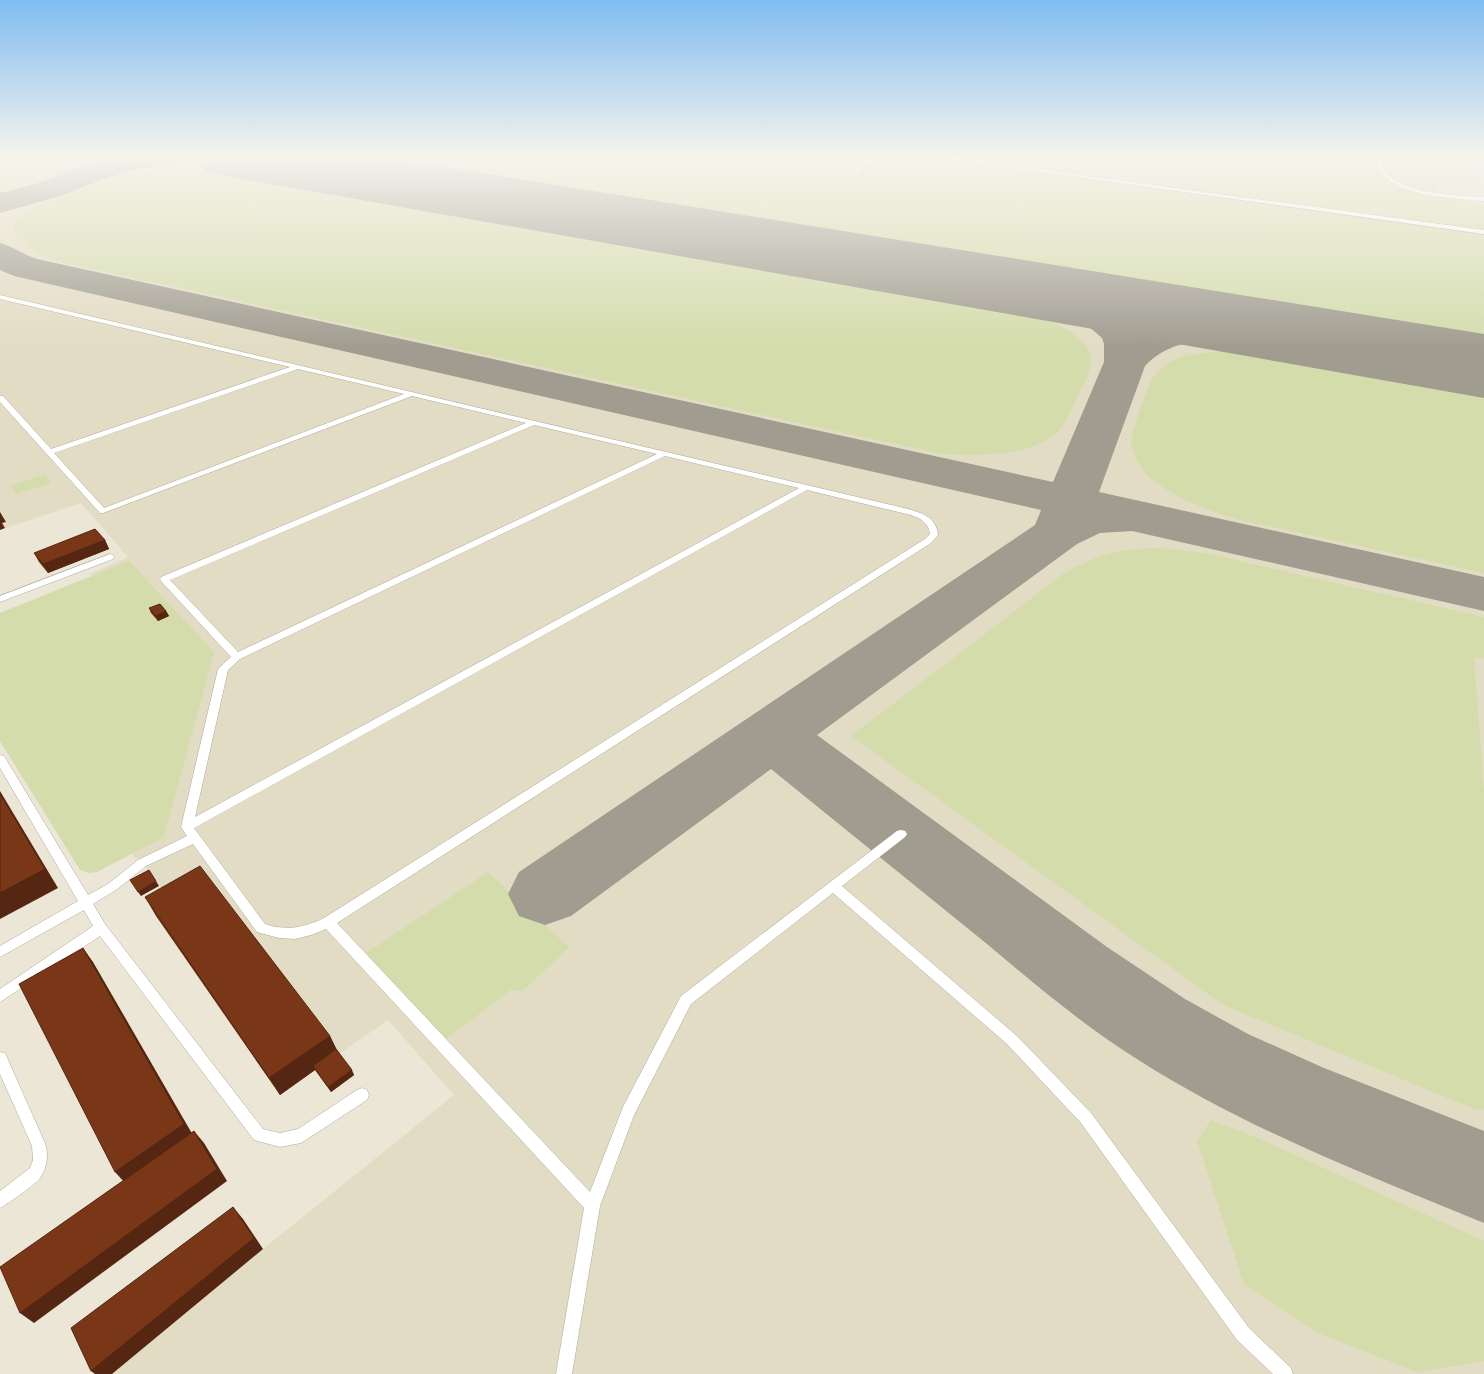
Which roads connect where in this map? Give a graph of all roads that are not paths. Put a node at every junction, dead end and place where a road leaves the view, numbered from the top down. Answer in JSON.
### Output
{"nodes":[{"id":1,"x":1390,"y":219,"type":"edge"},
{"id":2,"x":1484,"y":232,"type":"edge"},
{"id":3,"x":0,"y":297,"type":"edge"},
{"id":4,"x":298,"y":367,"type":"junction"},
{"id":5,"x":412,"y":394,"type":"junction"},
{"id":6,"x":0,"y":398,"type":"edge"},
{"id":7,"x":532,"y":423,"type":"junction"},
{"id":8,"x":50,"y":452,"type":"junction"},
{"id":9,"x":663,"y":454,"type":"junction"},
{"id":10,"x":806,"y":487,"type":"junction"},
{"id":11,"x":110,"y":557,"type":"dead end"},
{"id":12,"x":0,"y":599,"type":"edge"},
{"id":13,"x":237,"y":657,"type":"junction"},
{"id":14,"x":0,"y":759,"type":"edge"},
{"id":15,"x":190,"y":832,"type":"junction"},
{"id":16,"x":901,"y":834,"type":"dead end"},
{"id":17,"x":833,"y":886,"type":"junction"},
{"id":18,"x":86,"y":903,"type":"junction"},
{"id":19,"x":328,"y":922,"type":"junction"},
{"id":20,"x":101,"y":928,"type":"junction"},
{"id":21,"x":0,"y":952,"type":"edge"},
{"id":22,"x":0,"y":996,"type":"edge"},
{"id":23,"x":0,"y":1058,"type":"edge"},
{"id":24,"x":362,"y":1094,"type":"dead end"},
{"id":25,"x":0,"y":1200,"type":"edge"},
{"id":26,"x":592,"y":1206,"type":"junction"},
{"id":27,"x":564,"y":1374,"type":"edge"},
{"id":28,"x":1285,"y":1374,"type":"edge"}],
"edges":[{"from":1,"to":2,"type":"lane"},
{"from":3,"to":4,"type":"lane"},
{"from":4,"to":5,"type":"lane"},
{"from":4,"to":8,"type":"lane"},
{"from":5,"to":7,"type":"lane"},
{"from":5,"to":8,"type":"lane"},
{"from":6,"to":8,"type":"lane"},
{"from":7,"to":9,"type":"lane"},
{"from":7,"to":13,"type":"lane"},
{"from":9,"to":10,"type":"lane"},
{"from":9,"to":13,"type":"lane"},
{"from":10,"to":15,"type":"lane"},
{"from":10,"to":19,"type":"lane"},
{"from":11,"to":12,"type":"lane"},
{"from":13,"to":15,"type":"lane"},
{"from":14,"to":18,"type":"lane"},
{"from":15,"to":18,"type":"lane"},
{"from":15,"to":19,"type":"lane"},
{"from":16,"to":17,"type":"lane"},
{"from":17,"to":26,"type":"lane"},
{"from":17,"to":28,"type":"lane"},
{"from":18,"to":20,"type":"lane"},
{"from":18,"to":21,"type":"lane"},
{"from":19,"to":26,"type":"lane"},
{"from":20,"to":22,"type":"lane"},
{"from":20,"to":24,"type":"lane"},
{"from":23,"to":25,"type":"lane"},
{"from":26,"to":27,"type":"lane"}]}
